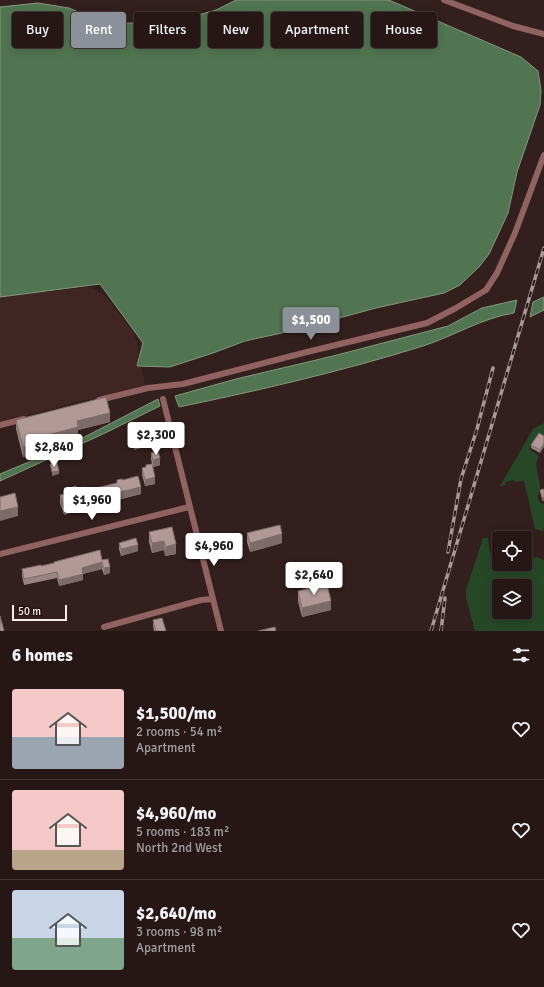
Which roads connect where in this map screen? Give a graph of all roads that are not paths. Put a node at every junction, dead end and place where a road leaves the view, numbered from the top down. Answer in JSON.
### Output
{"nodes":[{"id":1,"x":444,"y":0,"type":"edge"},
{"id":2,"x":544,"y":34,"type":"edge"},
{"id":3,"x":544,"y":155,"type":"edge"},
{"id":4,"x":163,"y":399,"type":"dead end"},
{"id":5,"x":89,"y":403,"type":"edge"},
{"id":6,"x":30,"y":418,"type":"edge"},
{"id":7,"x":0,"y":425,"type":"edge"},
{"id":8,"x":189,"y":507,"type":"junction"},
{"id":9,"x":0,"y":554,"type":"edge"},
{"id":10,"x":213,"y":599,"type":"junction"},
{"id":11,"x":104,"y":627,"type":"dead end"},
{"id":12,"x":221,"y":631,"type":"edge"}],
"edges":[{"from":1,"to":2,"type":"street"},
{"from":3,"to":5,"type":"street"},
{"from":4,"to":8,"type":"street"},
{"from":6,"to":7,"type":"street"},
{"from":8,"to":9,"type":"street"},
{"from":8,"to":10,"type":"street"},
{"from":10,"to":11,"type":"street"},
{"from":10,"to":12,"type":"street"}]}
